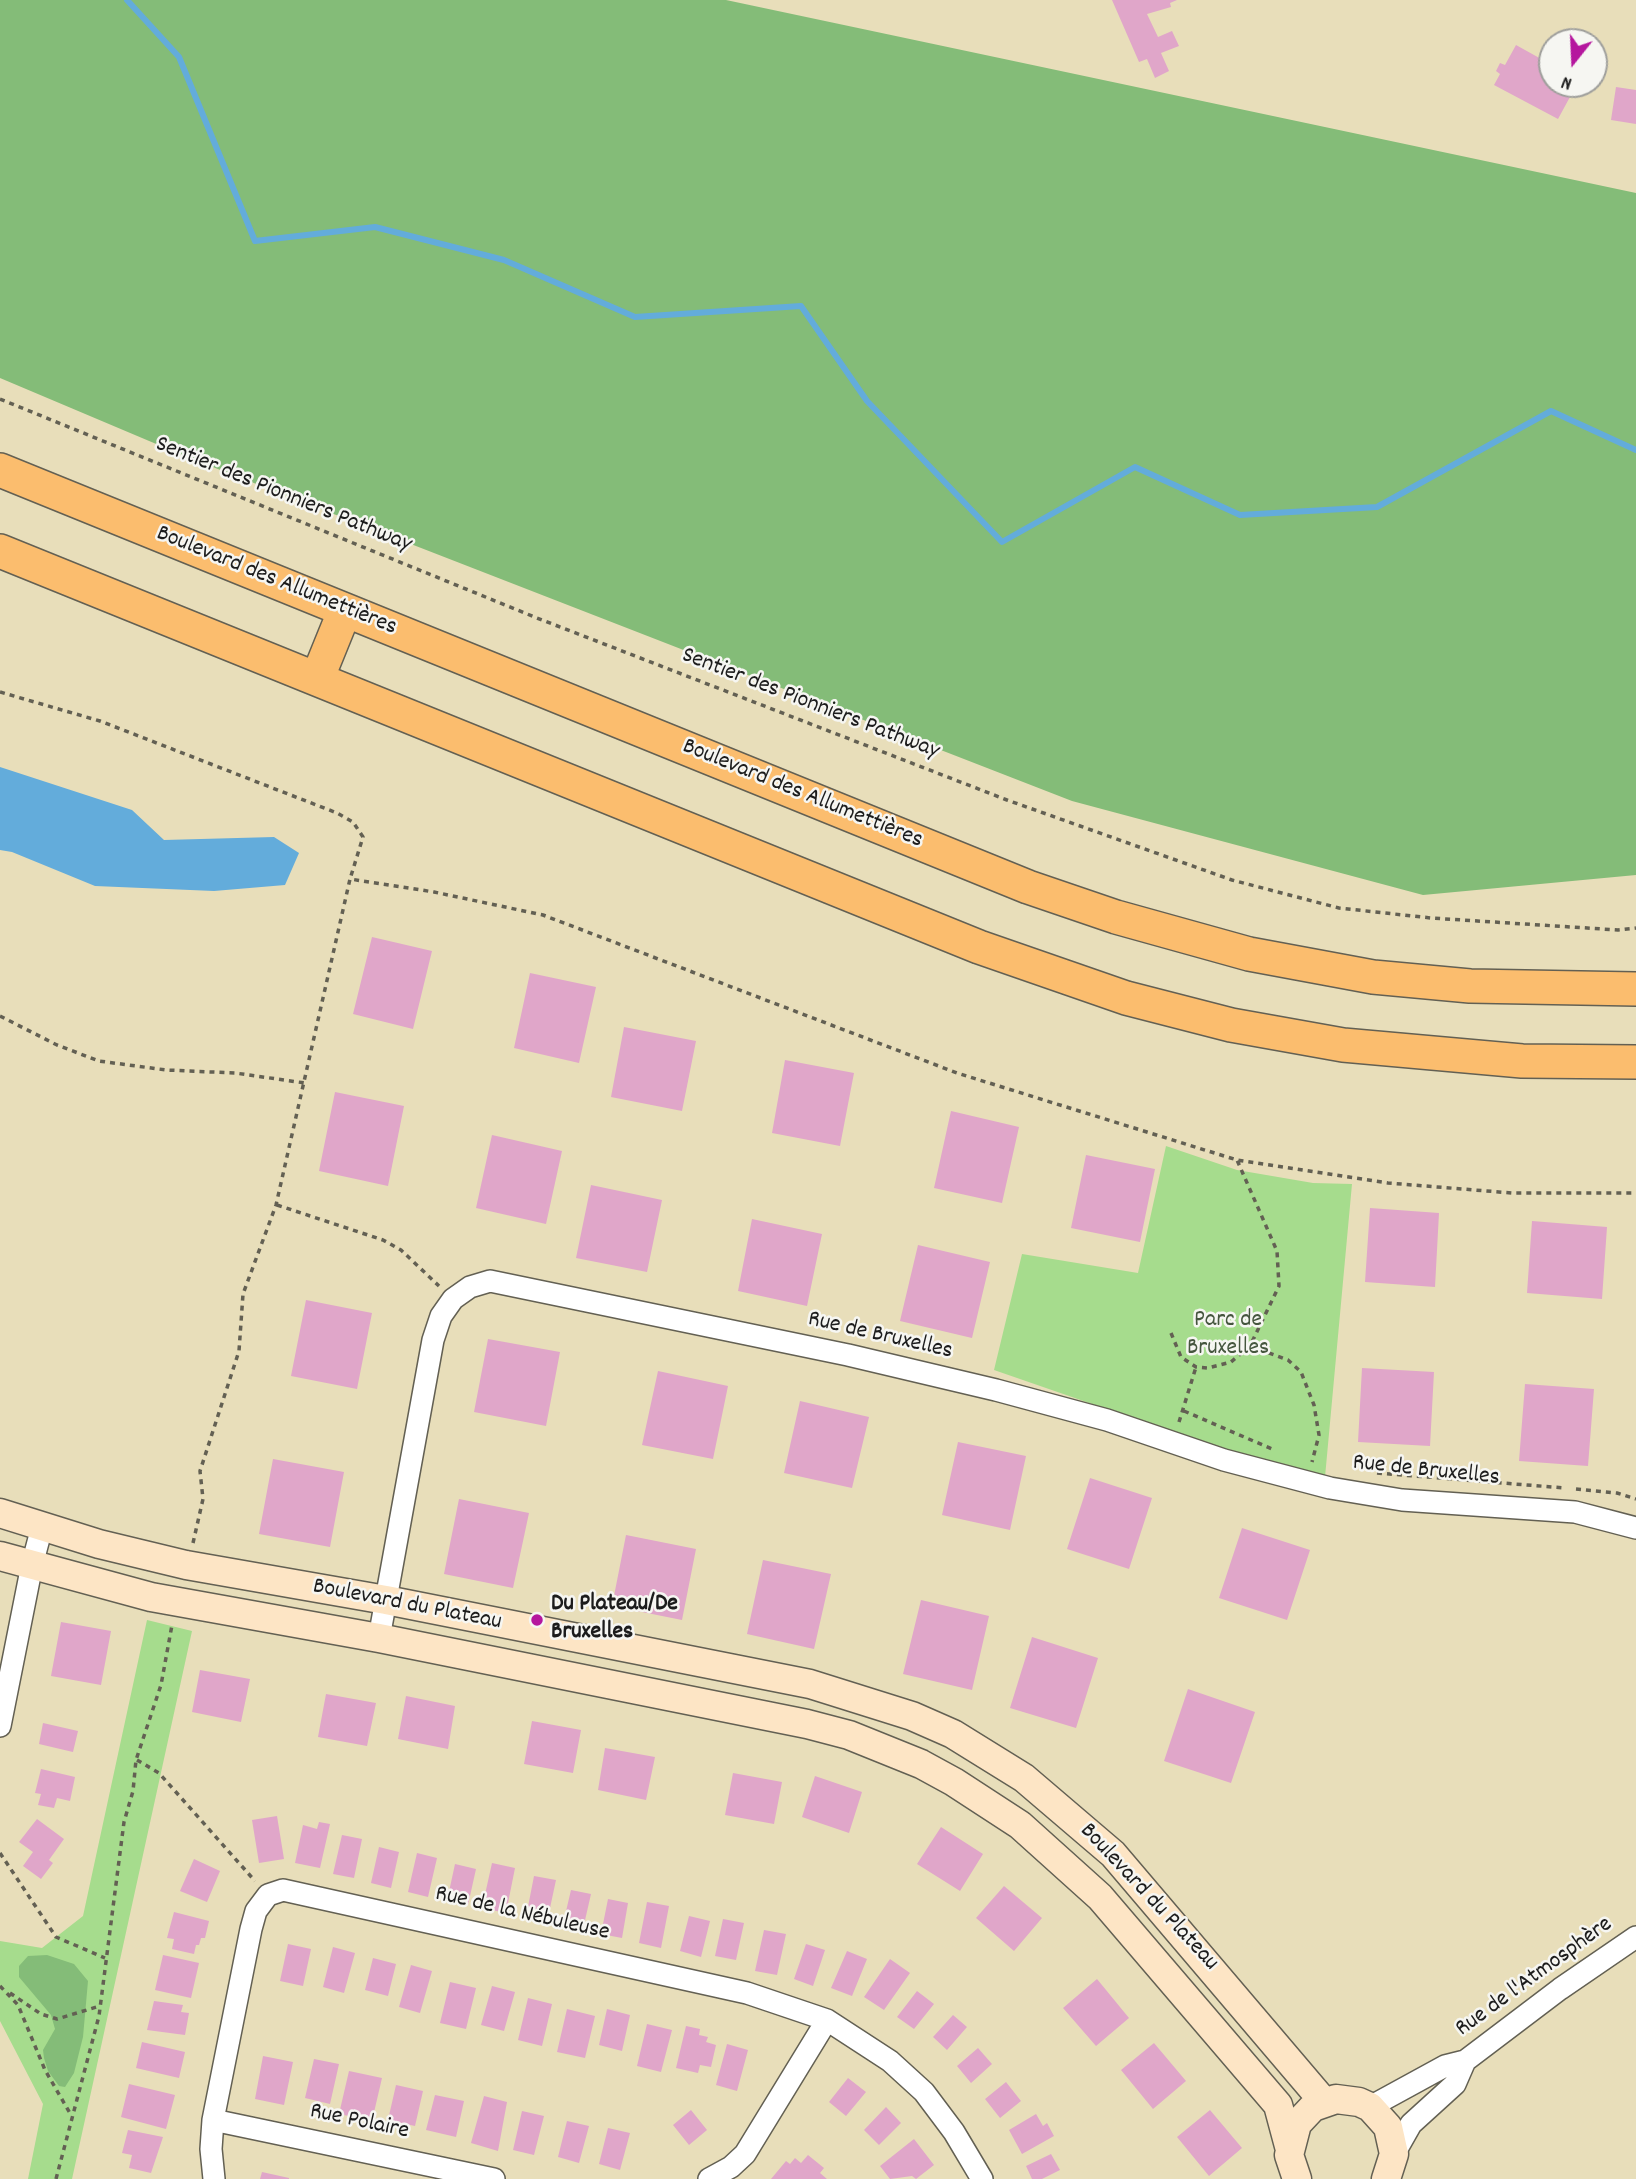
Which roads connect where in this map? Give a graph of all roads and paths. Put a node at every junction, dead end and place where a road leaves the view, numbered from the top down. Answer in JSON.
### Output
{"nodes":[{"id":1,"x":0,"y":399,"type":"edge"},
{"id":2,"x":0,"y":470,"type":"edge"},
{"id":3,"x":0,"y":551,"type":"edge"},
{"id":4,"x":345,"y":610,"type":"junction"},
{"id":5,"x":317,"y":679,"type":"junction"},
{"id":6,"x":0,"y":692,"type":"edge"},
{"id":7,"x":350,"y":879,"type":"junction"},
{"id":8,"x":1636,"y":928,"type":"edge"},
{"id":9,"x":1636,"y":989,"type":"edge"},
{"id":10,"x":0,"y":1016,"type":"edge"},
{"id":11,"x":1636,"y":1062,"type":"edge"},
{"id":12,"x":305,"y":1083,"type":"junction"},
{"id":13,"x":1237,"y":1160,"type":"junction"},
{"id":14,"x":1636,"y":1193,"type":"edge"},
{"id":15,"x":276,"y":1205,"type":"junction"},
{"id":16,"x":453,"y":1299,"type":"junction"},
{"id":17,"x":1171,"y":1333,"type":"dead end"},
{"id":18,"x":1250,"y":1346,"type":"junction"},
{"id":19,"x":1196,"y":1367,"type":"junction"},
{"id":20,"x":1184,"y":1412,"type":"junction"},
{"id":21,"x":1177,"y":1426,"type":"dead end"},
{"id":22,"x":1278,"y":1451,"type":"dead end"},
{"id":23,"x":1302,"y":1461,"type":"dead end"},
{"id":24,"x":1325,"y":1465,"type":"dead end"},
{"id":25,"x":1364,"y":1472,"type":"dead end"},
{"id":26,"x":1309,"y":1473,"type":"junction"},
{"id":27,"x":1636,"y":1499,"type":"edge"},
{"id":28,"x":0,"y":1513,"type":"edge"},
{"id":29,"x":42,"y":1527,"type":"junction"},
{"id":30,"x":1636,"y":1528,"type":"edge"},
{"id":31,"x":190,"y":1552,"type":"dead end"},
{"id":32,"x":0,"y":1556,"type":"edge"},
{"id":33,"x":32,"y":1565,"type":"junction"},
{"id":34,"x":386,"y":1600,"type":"junction"},
{"id":35,"x":174,"y":1618,"type":"dead end"},
{"id":36,"x":379,"y":1638,"type":"junction"},
{"id":37,"x":0,"y":1726,"type":"edge"},
{"id":38,"x":136,"y":1760,"type":"junction"},
{"id":39,"x":0,"y":1853,"type":"edge"},
{"id":40,"x":268,"y":1895,"type":"junction"},
{"id":41,"x":1636,"y":1937,"type":"edge"},
{"id":42,"x":105,"y":1958,"type":"junction"},
{"id":43,"x":0,"y":1986,"type":"edge"},
{"id":44,"x":5,"y":1990,"type":"junction"},
{"id":45,"x":100,"y":2006,"type":"junction"},
{"id":46,"x":827,"y":2020,"type":"junction"},
{"id":47,"x":1465,"y":2061,"type":"junction"},
{"id":48,"x":1324,"y":2102,"type":"junction"},
{"id":49,"x":1370,"y":2107,"type":"junction"},
{"id":50,"x":71,"y":2115,"type":"junction"},
{"id":51,"x":213,"y":2120,"type":"junction"},
{"id":52,"x":1289,"y":2146,"type":"junction"},
{"id":53,"x":1389,"y":2172,"type":"edge"},
{"id":54,"x":56,"y":2179,"type":"edge"},
{"id":55,"x":214,"y":2179,"type":"edge"},
{"id":56,"x":494,"y":2179,"type":"edge"},
{"id":57,"x":709,"y":2179,"type":"edge"},
{"id":58,"x":982,"y":2179,"type":"edge"},
{"id":59,"x":1297,"y":2179,"type":"edge"}],
"edges":[{"from":1,"to":8,"type":"path","name":"Sentier des Pionniers Pathway"},
{"from":2,"to":4,"type":"highway","name":"Boulevard des Allumettières"},
{"from":3,"to":5,"type":"highway"},
{"from":4,"to":5,"type":"highway"},
{"from":4,"to":9,"type":"highway","name":"Boulevard des Allumettières"},
{"from":5,"to":11,"type":"highway"},
{"from":6,"to":7,"type":"path"},
{"from":7,"to":12,"type":"path"},
{"from":7,"to":13,"type":"path"},
{"from":10,"to":12,"type":"path"},
{"from":12,"to":15,"type":"path"},
{"from":13,"to":14,"type":"path"},
{"from":13,"to":18,"type":"path"},
{"from":15,"to":16,"type":"path"},
{"from":15,"to":31,"type":"path"},
{"from":16,"to":26,"type":"street","name":"Rue de Bruxelles"},
{"from":16,"to":34,"type":"street"},
{"from":17,"to":19,"type":"path"},
{"from":18,"to":19,"type":"path"},
{"from":18,"to":26,"type":"path"},
{"from":19,"to":20,"type":"path"},
{"from":20,"to":21,"type":"path"},
{"from":20,"to":22,"type":"path"},
{"from":23,"to":26,"type":"path"},
{"from":24,"to":26,"type":"path"},
{"from":25,"to":27,"type":"path"},
{"from":26,"to":30,"type":"street","name":"Rue de Bruxelles"},
{"from":28,"to":29,"type":"main road","name":"Boulevard du Plateau"},
{"from":29,"to":33,"type":"street"},
{"from":29,"to":34,"type":"main road","name":"Boulevard du Plateau"},
{"from":32,"to":33,"type":"main road","name":"Boulevard du Plateau"},
{"from":33,"to":36,"type":"main road","name":"Boulevard du Plateau"},
{"from":33,"to":37,"type":"street"},
{"from":34,"to":36,"type":"street"},
{"from":34,"to":48,"type":"main road","name":"Boulevard du Plateau"},
{"from":35,"to":38,"type":"path"},
{"from":36,"to":52,"type":"main road","name":"Boulevard du Plateau"},
{"from":38,"to":40,"type":"path"},
{"from":38,"to":42,"type":"path"},
{"from":39,"to":42,"type":"path"},
{"from":40,"to":46,"type":"street","name":"Rue de la Nébuleuse"},
{"from":40,"to":51,"type":"street"},
{"from":41,"to":47,"type":"street","name":"Rue de l'Atmosphère"},
{"from":42,"to":45,"type":"path"},
{"from":43,"to":44,"type":"path"},
{"from":44,"to":45,"type":"path"},
{"from":44,"to":50,"type":"path"},
{"from":45,"to":50,"type":"path"},
{"from":46,"to":57,"type":"street"},
{"from":46,"to":58,"type":"street","name":"Rue de la Nébuleuse"},
{"from":47,"to":49,"type":"street","name":"Rue de l'Atmosphère"},
{"from":47,"to":53,"type":"street","name":"Rue de l'Atmosphère"},
{"from":48,"to":49,"type":"main road"},
{"from":48,"to":52,"type":"main road"},
{"from":49,"to":53,"type":"main road"},
{"from":50,"to":54,"type":"path"},
{"from":51,"to":55,"type":"street"},
{"from":51,"to":56,"type":"street","name":"Rue Polaire"},
{"from":52,"to":59,"type":"main road","name":"Boulevard du Plateau"}]}
